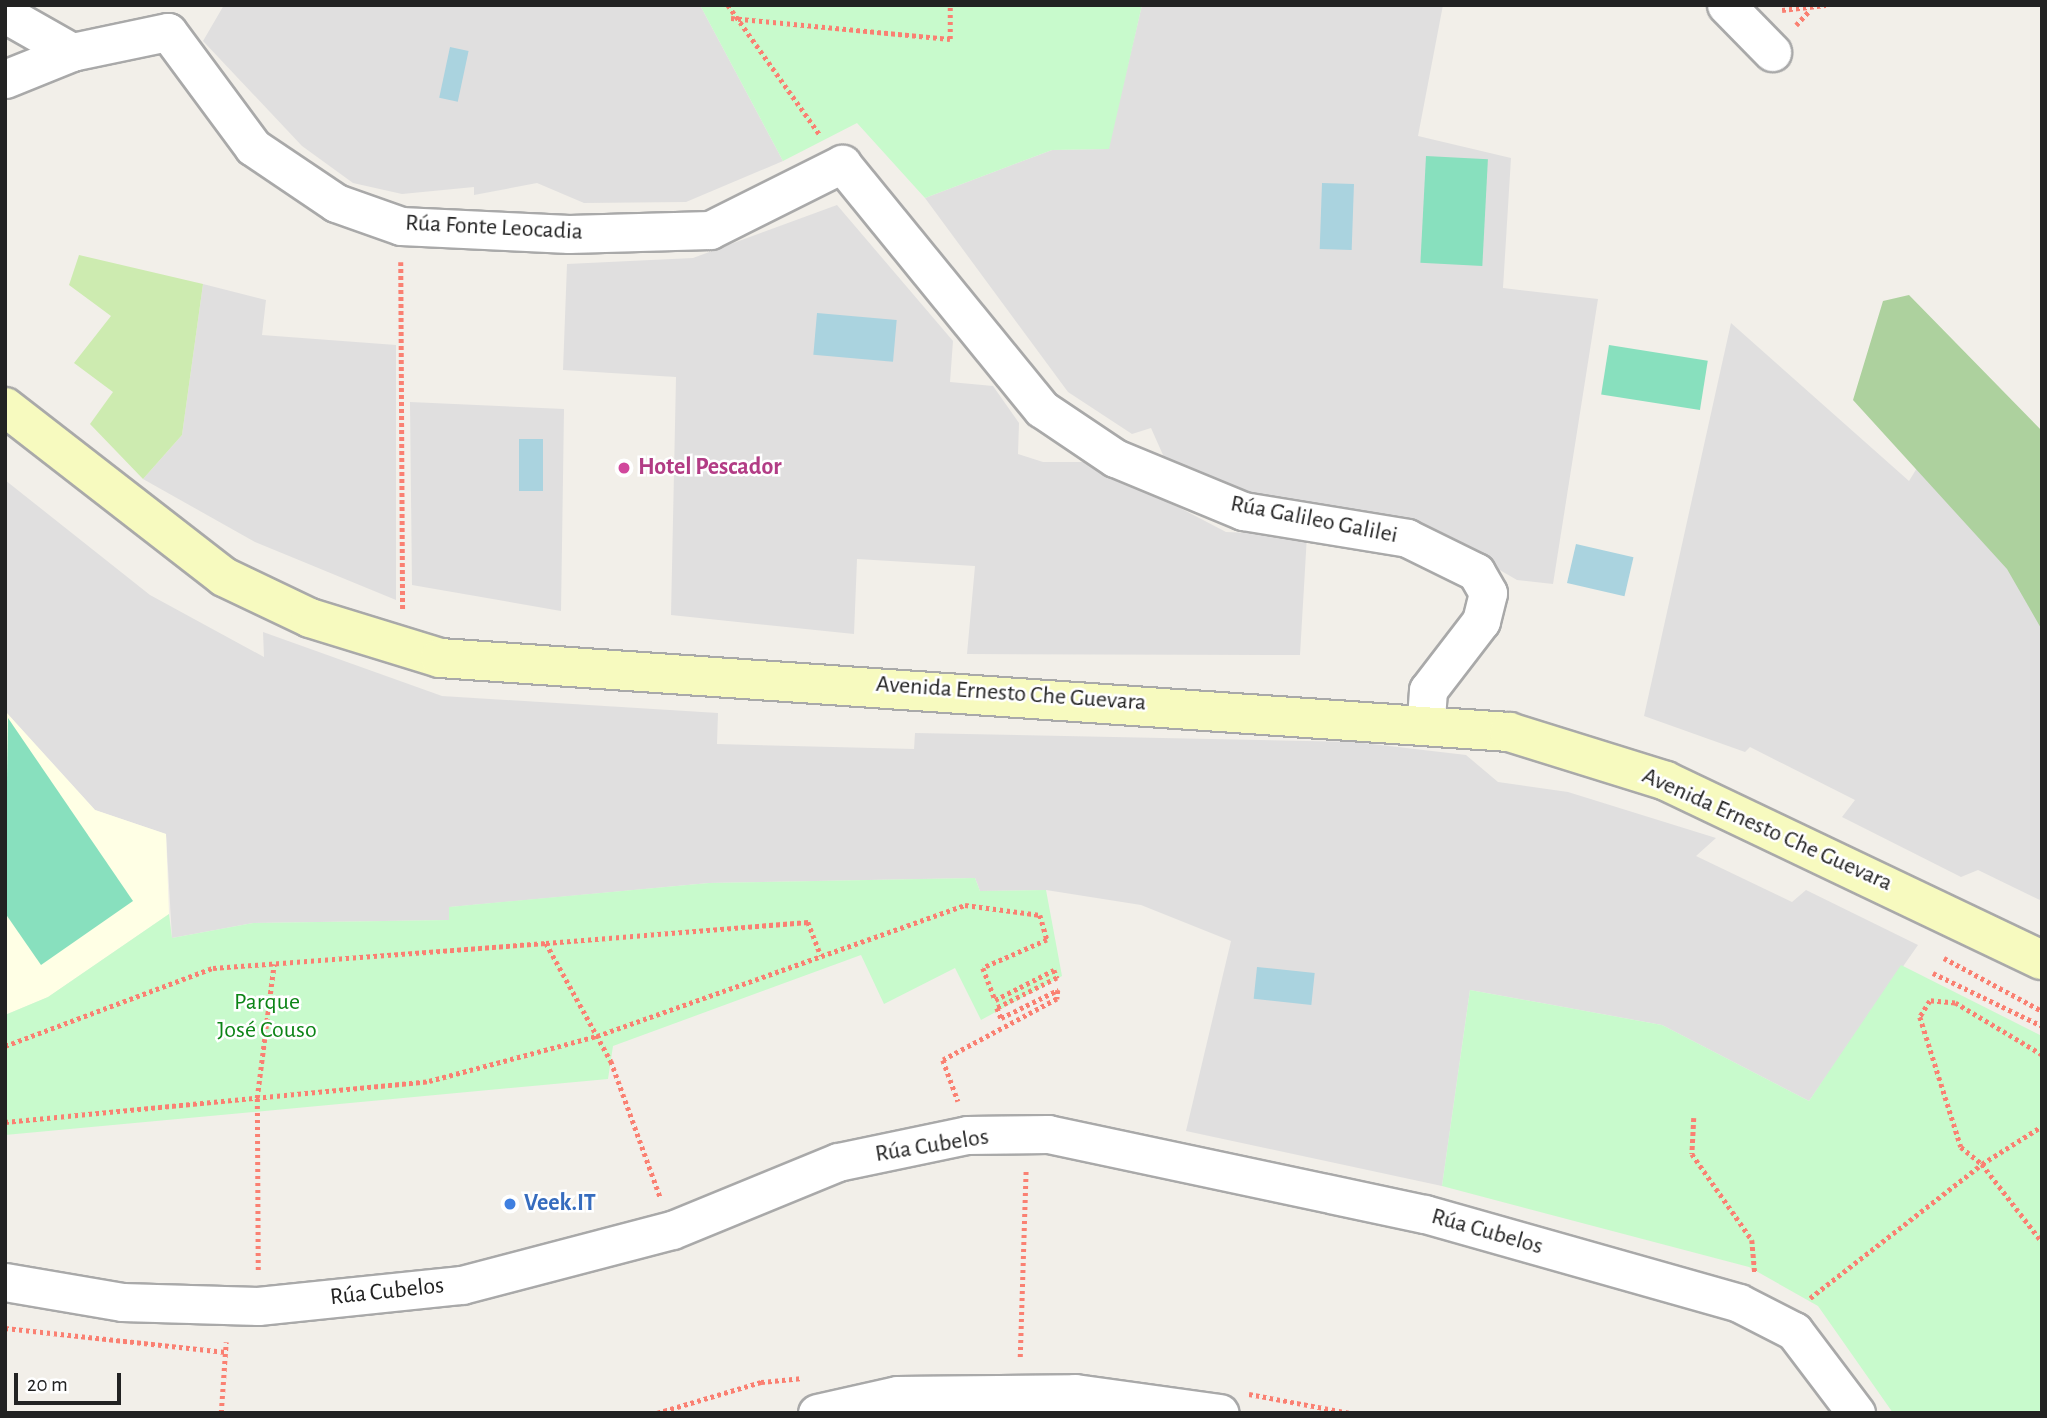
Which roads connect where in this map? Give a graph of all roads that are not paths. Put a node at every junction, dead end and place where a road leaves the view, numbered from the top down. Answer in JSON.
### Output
{"nodes":[{"id":1,"x":1726,"y":5,"type":"edge"},
{"id":2,"x":5,"y":14,"type":"edge"},
{"id":3,"x":175,"y":19,"type":"edge"},
{"id":4,"x":72,"y":51,"type":"junction"},
{"id":5,"x":1772,"y":52,"type":"dead end"},
{"id":6,"x":5,"y":79,"type":"edge"},
{"id":7,"x":842,"y":164,"type":"joint"},
{"id":8,"x":5,"y":407,"type":"edge"},
{"id":9,"x":1426,"y":722,"type":"junction"},
{"id":10,"x":2042,"y":960,"type":"edge"},
{"id":11,"x":5,"y":1282,"type":"edge"},
{"id":12,"x":1076,"y":1403,"type":"edge"},
{"id":13,"x":817,"y":1413,"type":"edge"},
{"id":14,"x":1220,"y":1413,"type":"edge"},
{"id":15,"x":1856,"y":1413,"type":"edge"}],
"edges":[{"from":1,"to":5,"type":"street"},
{"from":2,"to":4,"type":"street"},
{"from":3,"to":4,"type":"street","name":"Rúa Fonte Leocadia"},
{"from":3,"to":7,"type":"street","name":"Rúa Fonte Leocadia"},
{"from":4,"to":6,"type":"street","name":"Rúa Fonte Leocadia"},
{"from":7,"to":9,"type":"street","name":"Rúa Galileo Galilei"},
{"from":8,"to":9,"type":"main road","name":"Avenida Ernesto Che Guevara"},
{"from":9,"to":10,"type":"main road","name":"Avenida Ernesto Che Guevara"},
{"from":11,"to":15,"type":"street","name":"Rúa Cubelos"},
{"from":12,"to":13,"type":"street"},
{"from":12,"to":14,"type":"street"}]}
